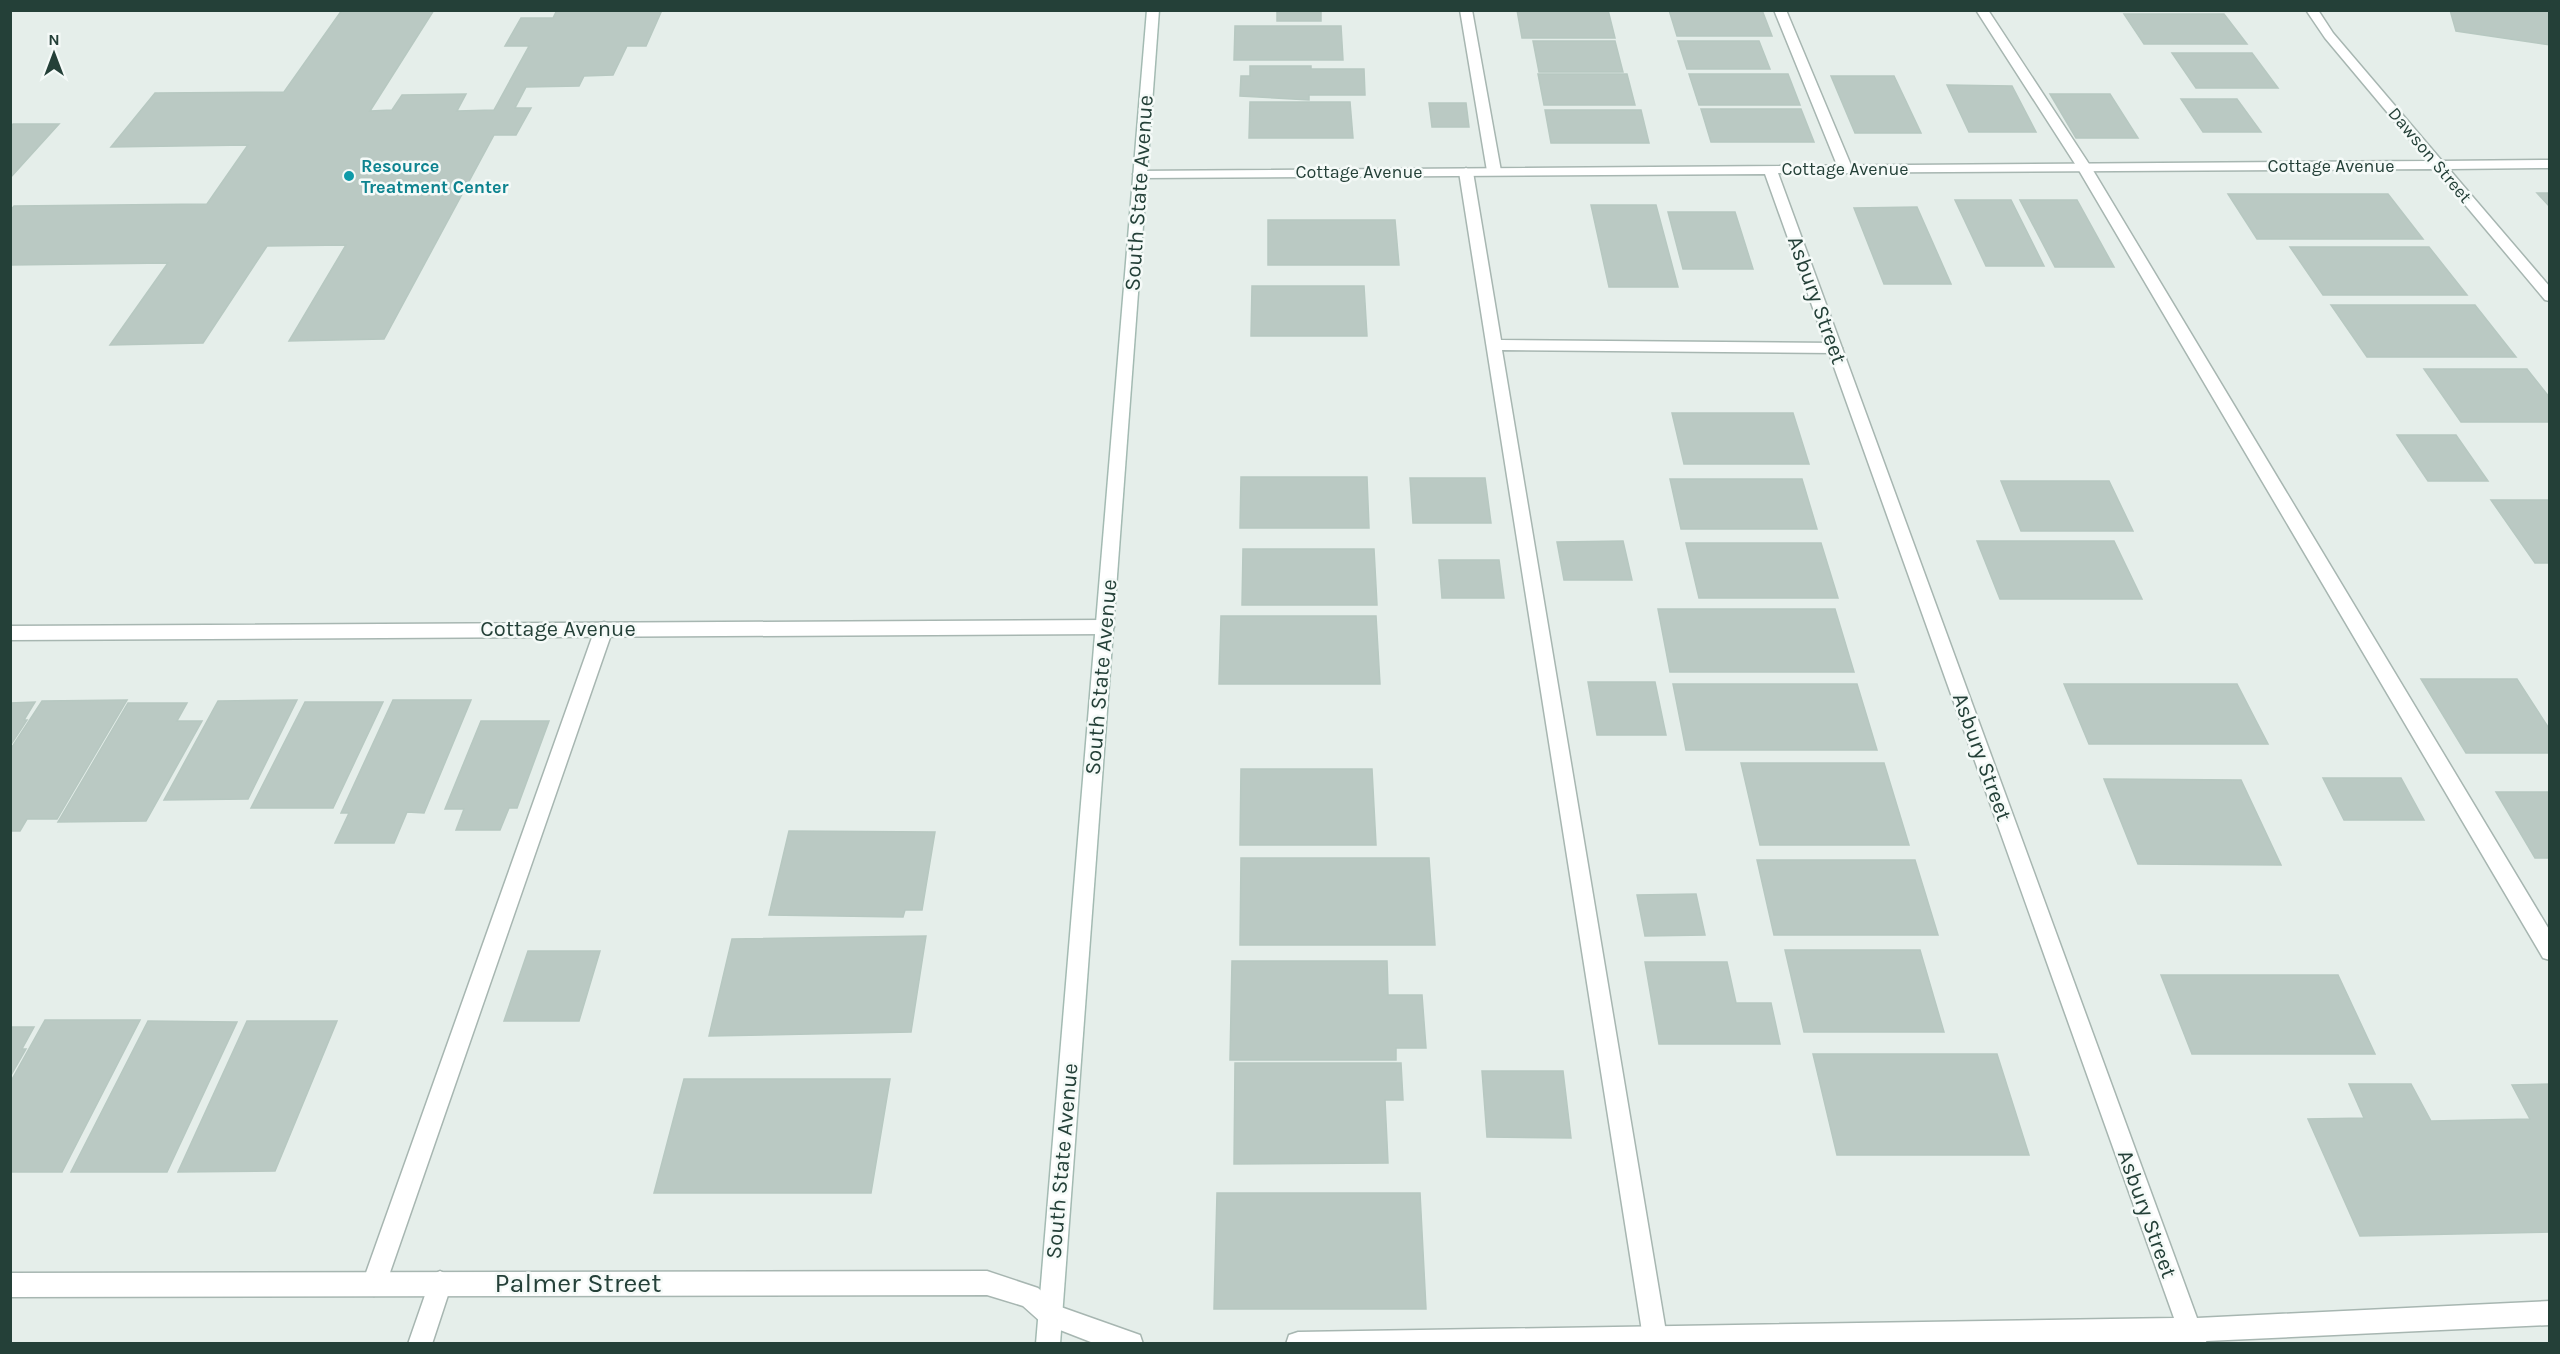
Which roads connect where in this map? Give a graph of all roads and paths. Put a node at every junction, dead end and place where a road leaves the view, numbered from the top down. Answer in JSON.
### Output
{"nodes":[{"id":1,"x":1154,"y":10,"type":"edge"},
{"id":2,"x":1466,"y":10,"type":"edge"},
{"id":3,"x":1780,"y":10,"type":"edge"},
{"id":4,"x":1982,"y":10,"type":"edge"},
{"id":5,"x":2312,"y":10,"type":"edge"},
{"id":6,"x":2550,"y":164,"type":"edge"},
{"id":7,"x":2438,"y":165,"type":"junction"},
{"id":8,"x":2084,"y":167,"type":"junction"},
{"id":9,"x":1770,"y":170,"type":"junction"},
{"id":10,"x":1846,"y":170,"type":"junction"},
{"id":11,"x":1494,"y":171,"type":"junction"},
{"id":12,"x":1466,"y":172,"type":"junction"},
{"id":13,"x":1140,"y":174,"type":"junction"},
{"id":14,"x":2550,"y":297,"type":"edge"},
{"id":15,"x":1494,"y":345,"type":"junction"},
{"id":16,"x":1835,"y":348,"type":"junction"},
{"id":17,"x":1105,"y":627,"type":"junction"},
{"id":18,"x":604,"y":629,"type":"junction"},
{"id":19,"x":10,"y":633,"type":"edge"},
{"id":20,"x":2550,"y":951,"type":"edge"},
{"id":21,"x":440,"y":1283,"type":"junction"},
{"id":22,"x":374,"y":1284,"type":"junction"},
{"id":23,"x":10,"y":1285,"type":"edge"},
{"id":24,"x":2550,"y":1313,"type":"edge"},
{"id":25,"x":1050,"y":1315,"type":"junction"},
{"id":26,"x":2192,"y":1337,"type":"edge"},
{"id":27,"x":1655,"y":1342,"type":"edge"},
{"id":28,"x":420,"y":1344,"type":"edge"},
{"id":29,"x":1048,"y":1344,"type":"edge"},
{"id":30,"x":1131,"y":1344,"type":"edge"},
{"id":31,"x":1298,"y":1344,"type":"edge"}],
"edges":[{"from":1,"to":13,"type":"street","name":"South State Avenue"},
{"from":2,"to":11,"type":"street"},
{"from":3,"to":10,"type":"street"},
{"from":4,"to":8,"type":"street"},
{"from":5,"to":7,"type":"street","name":"Dawson Street"},
{"from":6,"to":7,"type":"street","name":"Cottage Avenue"},
{"from":7,"to":8,"type":"street","name":"Cottage Avenue"},
{"from":7,"to":14,"type":"street","name":"Dawson Street"},
{"from":8,"to":10,"type":"street","name":"Cottage Avenue"},
{"from":8,"to":20,"type":"street"},
{"from":9,"to":10,"type":"street","name":"Cottage Avenue"},
{"from":9,"to":11,"type":"street","name":"Cottage Avenue"},
{"from":9,"to":16,"type":"street","name":"Asbury Street"},
{"from":11,"to":12,"type":"street","name":"Cottage Avenue"},
{"from":12,"to":13,"type":"street","name":"Cottage Avenue"},
{"from":12,"to":15,"type":"street"},
{"from":13,"to":17,"type":"street","name":"South State Avenue"},
{"from":15,"to":16,"type":"street"},
{"from":15,"to":27,"type":"street"},
{"from":16,"to":26,"type":"street","name":"Asbury Street"},
{"from":17,"to":18,"type":"street","name":"Cottage Avenue"},
{"from":17,"to":25,"type":"street","name":"South State Avenue"},
{"from":18,"to":19,"type":"street","name":"Cottage Avenue"},
{"from":18,"to":22,"type":"street"},
{"from":21,"to":22,"type":"street","name":"Palmer Street"},
{"from":21,"to":25,"type":"street","name":"Palmer Street"},
{"from":21,"to":28,"type":"street"},
{"from":22,"to":23,"type":"street","name":"Palmer Street"},
{"from":24,"to":26,"type":"street"},
{"from":25,"to":29,"type":"street","name":"South State Avenue"},
{"from":25,"to":30,"type":"street","name":"Palmer Street"},
{"from":26,"to":27,"type":"street"},
{"from":27,"to":31,"type":"street"}]}
